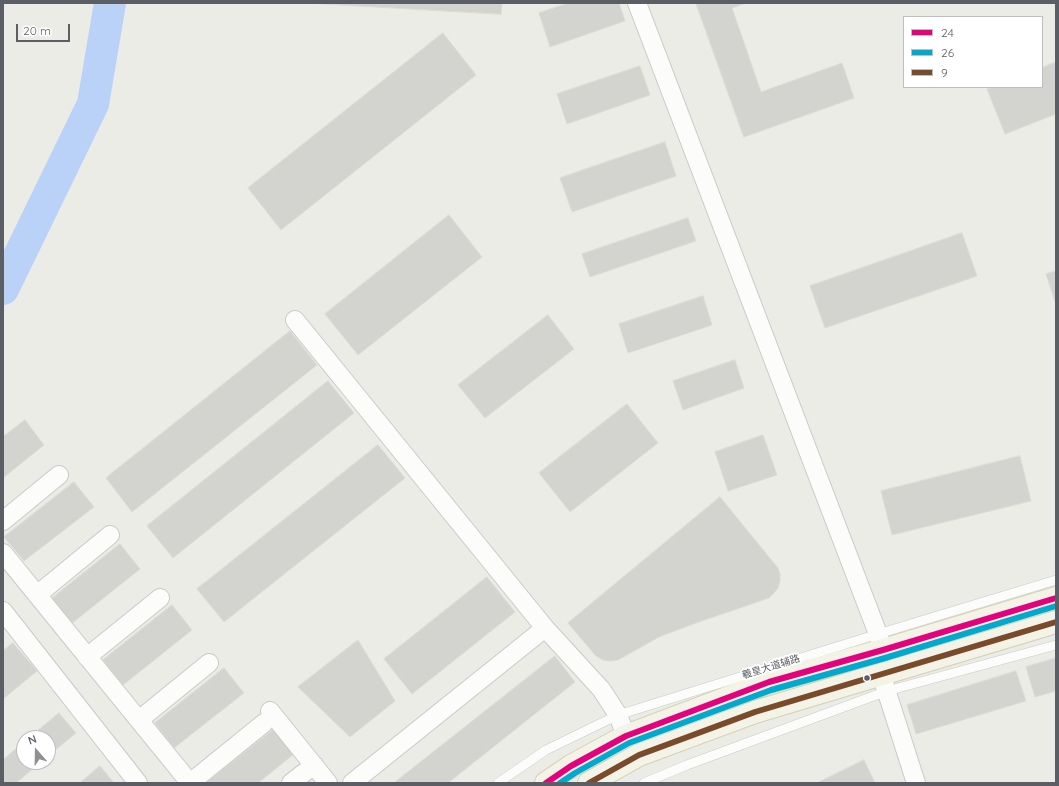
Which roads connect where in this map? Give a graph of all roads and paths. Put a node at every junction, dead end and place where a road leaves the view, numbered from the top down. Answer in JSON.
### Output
{"nodes":[{"id":1,"x":637,"y":3,"type":"edge"},
{"id":2,"x":295,"y":320,"type":"dead end"},
{"id":3,"x":59,"y":475,"type":"dead end"},
{"id":4,"x":3,"y":520,"type":"edge"},
{"id":5,"x":110,"y":535,"type":"dead end"},
{"id":6,"x":3,"y":553,"type":"edge"},
{"id":7,"x":1056,"y":580,"type":"edge"},
{"id":8,"x":37,"y":595,"type":"junction"},
{"id":9,"x":160,"y":598,"type":"dead end"},
{"id":10,"x":1056,"y":598,"type":"edge"},
{"id":11,"x":3,"y":611,"type":"edge"},
{"id":12,"x":1056,"y":622,"type":"edge"},
{"id":13,"x":545,"y":628,"type":"junction"},
{"id":14,"x":881,"y":642,"type":"junction"},
{"id":15,"x":1056,"y":644,"type":"edge"},
{"id":16,"x":87,"y":657,"type":"junction"},
{"id":17,"x":209,"y":663,"type":"dead end"},
{"id":18,"x":884,"y":683,"type":"junction"},
{"id":19,"x":618,"y":714,"type":"junction"},
{"id":20,"x":139,"y":720,"type":"junction"},
{"id":21,"x":626,"y":736,"type":"junction"},
{"id":22,"x":314,"y":765,"type":"junction"},
{"id":23,"x":138,"y":783,"type":"edge"},
{"id":24,"x":291,"y":783,"type":"edge"},
{"id":25,"x":328,"y":783,"type":"edge"},
{"id":26,"x":352,"y":783,"type":"edge"},
{"id":27,"x":498,"y":783,"type":"edge"},
{"id":28,"x":546,"y":783,"type":"edge"},
{"id":29,"x":589,"y":783,"type":"edge"},
{"id":30,"x":644,"y":783,"type":"edge"},
{"id":31,"x":916,"y":783,"type":"edge"}],
"edges":[{"from":1,"to":14,"type":"street"},
{"from":2,"to":13,"type":"street"},
{"from":3,"to":4,"type":"street"},
{"from":5,"to":8,"type":"street"},
{"from":6,"to":8,"type":"street"},
{"from":7,"to":14,"type":"lane","name":"羲皇大道辅路"},
{"from":8,"to":16,"type":"street"},
{"from":9,"to":16,"type":"street"},
{"from":10,"to":14,"type":"main road"},
{"from":11,"to":23,"type":"street"},
{"from":12,"to":18,"type":"main road"},
{"from":13,"to":19,"type":"street"},
{"from":13,"to":26,"type":"street"},
{"from":14,"to":19,"type":"lane","name":"羲皇大道辅路"},
{"from":14,"to":21,"type":"main road"},
{"from":15,"to":18,"type":"lane"},
{"from":16,"to":20,"type":"street"},
{"from":17,"to":20,"type":"street"},
{"from":18,"to":29,"type":"main road"},
{"from":18,"to":30,"type":"lane"},
{"from":18,"to":31,"type":"street"},
{"from":19,"to":21,"type":"street"},
{"from":19,"to":27,"type":"lane","name":"羲皇大道辅路"},
{"from":20,"to":22,"type":"street"},
{"from":21,"to":28,"type":"main road"},
{"from":22,"to":24,"type":"street"},
{"from":22,"to":25,"type":"street"}]}
